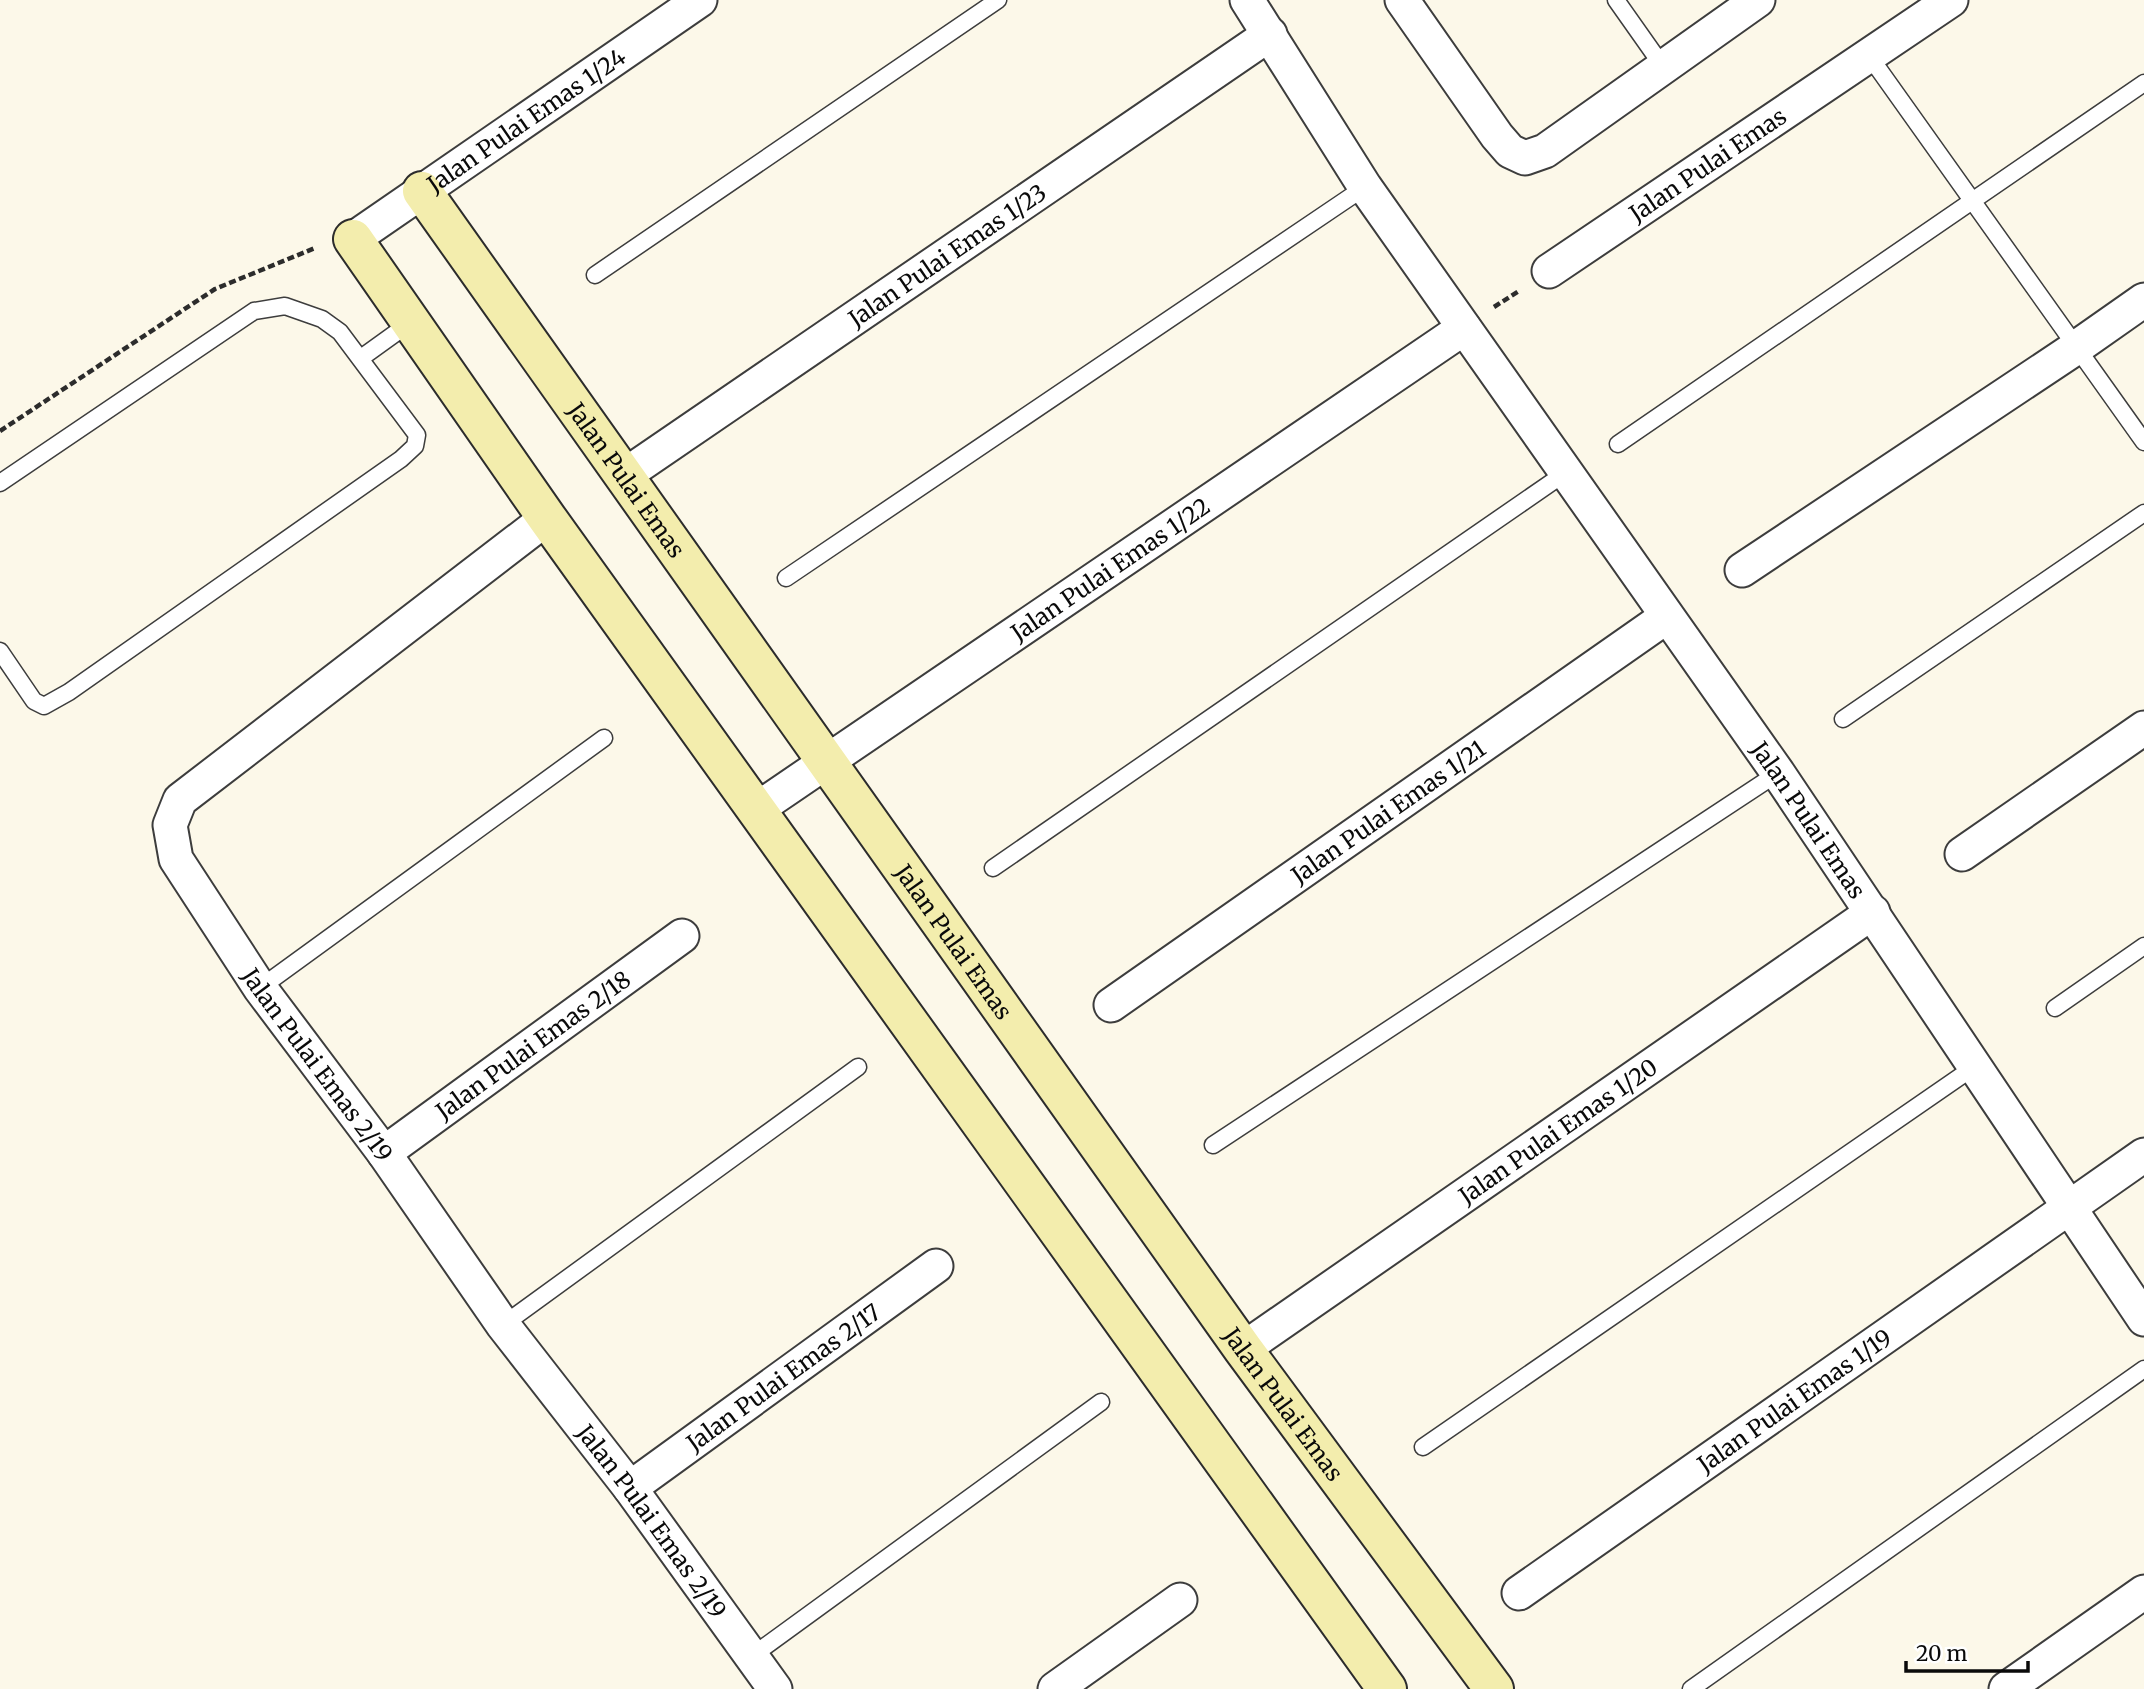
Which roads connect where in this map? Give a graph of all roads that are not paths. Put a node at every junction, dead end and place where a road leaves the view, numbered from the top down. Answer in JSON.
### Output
{"nodes":[{"id":1,"x":700,"y":0,"type":"edge"},
{"id":2,"x":998,"y":0,"type":"edge"},
{"id":3,"x":1247,"y":0,"type":"edge"},
{"id":4,"x":1402,"y":0,"type":"edge"},
{"id":5,"x":1616,"y":0,"type":"edge"},
{"id":6,"x":1758,"y":0,"type":"edge"},
{"id":7,"x":1951,"y":0,"type":"edge"},
{"id":8,"x":1270,"y":34,"type":"junction"},
{"id":9,"x":1870,"y":57,"type":"junction"},
{"id":10,"x":1664,"y":68,"type":"junction"},
{"id":11,"x":2144,"y":83,"type":"edge"},
{"id":12,"x":1365,"y":187,"type":"junction"},
{"id":13,"x":422,"y":191,"type":"junction"},
{"id":14,"x":1972,"y":200,"type":"junction"},
{"id":15,"x":353,"y":239,"type":"joint"},
{"id":16,"x":1549,"y":271,"type":"road end"},
{"id":17,"x":595,"y":275,"type":"dead end"},
{"id":18,"x":2144,"y":300,"type":"edge"},
{"id":19,"x":411,"y":322,"type":"junction"},
{"id":20,"x":1464,"y":328,"type":"junction"},
{"id":21,"x":2077,"y":347,"type":"junction"},
{"id":22,"x":361,"y":358,"type":"junction"},
{"id":23,"x":2144,"y":442,"type":"edge"},
{"id":24,"x":1618,"y":444,"type":"dead end"},
{"id":25,"x":1567,"y":471,"type":"junction"},
{"id":26,"x":625,"y":475,"type":"junction"},
{"id":27,"x":0,"y":483,"type":"edge"},
{"id":28,"x":2144,"y":513,"type":"edge"},
{"id":29,"x":547,"y":518,"type":"junction"},
{"id":30,"x":1742,"y":570,"type":"dead end"},
{"id":31,"x":786,"y":578,"type":"dead end"},
{"id":32,"x":1666,"y":617,"type":"junction"},
{"id":33,"x":0,"y":651,"type":"edge"},
{"id":34,"x":1843,"y":719,"type":"dead end"},
{"id":35,"x":2144,"y":728,"type":"edge"},
{"id":36,"x":604,"y":738,"type":"dead end"},
{"id":37,"x":825,"y":761,"type":"junction"},
{"id":38,"x":1778,"y":773,"type":"junction"},
{"id":39,"x":757,"y":809,"type":"junction"},
{"id":40,"x":1962,"y":855,"type":"dead end"},
{"id":41,"x":993,"y":868,"type":"dead end"},
{"id":42,"x":1873,"y":912,"type":"junction"},
{"id":43,"x":682,"y":936,"type":"dead end"},
{"id":44,"x":2144,"y":946,"type":"edge"},
{"id":45,"x":260,"y":988,"type":"junction"},
{"id":46,"x":1111,"y":1005,"type":"dead end"},
{"id":47,"x":2055,"y":1008,"type":"dead end"},
{"id":48,"x":858,"y":1067,"type":"dead end"},
{"id":49,"x":1974,"y":1067,"type":"junction"},
{"id":50,"x":1213,"y":1145,"type":"dead end"},
{"id":51,"x":384,"y":1153,"type":"junction"},
{"id":52,"x":2144,"y":1155,"type":"edge"},
{"id":53,"x":2070,"y":1207,"type":"junction"},
{"id":54,"x":936,"y":1266,"type":"dead end"},
{"id":55,"x":2144,"y":1319,"type":"edge"},
{"id":56,"x":503,"y":1325,"type":"junction"},
{"id":57,"x":1243,"y":1349,"type":"junction"},
{"id":58,"x":2144,"y":1369,"type":"edge"},
{"id":59,"x":1101,"y":1402,"type":"dead end"},
{"id":60,"x":1423,"y":1447,"type":"dead end"},
{"id":61,"x":630,"y":1488,"type":"junction"},
{"id":62,"x":2144,"y":1592,"type":"edge"},
{"id":63,"x":1519,"y":1593,"type":"dead end"},
{"id":64,"x":1180,"y":1600,"type":"dead end"},
{"id":65,"x":752,"y":1656,"type":"junction"},
{"id":66,"x":775,"y":1689,"type":"edge"},
{"id":67,"x":1055,"y":1689,"type":"edge"},
{"id":68,"x":1387,"y":1689,"type":"edge"},
{"id":69,"x":1494,"y":1689,"type":"edge"},
{"id":70,"x":1690,"y":1689,"type":"edge"},
{"id":71,"x":2006,"y":1689,"type":"edge"}],
"edges":[{"from":1,"to":13,"type":"street","name":"Jalan Pulai Emas 1/24"},
{"from":2,"to":17,"type":"lane"},
{"from":3,"to":8,"type":"street","name":"Jalan Pulai Emas"},
{"from":4,"to":10,"type":"street"},
{"from":5,"to":10,"type":"lane"},
{"from":6,"to":10,"type":"street"},
{"from":7,"to":9,"type":"street","name":"Jalan Pulai Emas"},
{"from":8,"to":12,"type":"street","name":"Jalan Pulai Emas"},
{"from":8,"to":26,"type":"street","name":"Jalan Pulai Emas 1/23"},
{"from":9,"to":14,"type":"lane"},
{"from":9,"to":16,"type":"street","name":"Jalan Pulai Emas"},
{"from":11,"to":14,"type":"lane"},
{"from":12,"to":20,"type":"street","name":"Jalan Pulai Emas"},
{"from":12,"to":31,"type":"lane"},
{"from":13,"to":15,"type":"street","name":"Jalan Pulai Emas 1/24"},
{"from":13,"to":26,"type":"street","name":"Jalan Pulai Emas"},
{"from":14,"to":21,"type":"lane"},
{"from":14,"to":24,"type":"lane"},
{"from":15,"to":19,"type":"street"},
{"from":18,"to":21,"type":"street"},
{"from":19,"to":22,"type":"lane"},
{"from":19,"to":29,"type":"street"},
{"from":20,"to":25,"type":"street","name":"Jalan Pulai Emas"},
{"from":20,"to":37,"type":"street","name":"Jalan Pulai Emas 1/22"},
{"from":21,"to":23,"type":"lane"},
{"from":21,"to":30,"type":"street"},
{"from":22,"to":27,"type":"lane"},
{"from":22,"to":33,"type":"lane"},
{"from":25,"to":32,"type":"street","name":"Jalan Pulai Emas"},
{"from":25,"to":41,"type":"lane"},
{"from":26,"to":37,"type":"street","name":"Jalan Pulai Emas"},
{"from":28,"to":34,"type":"lane"},
{"from":29,"to":39,"type":"street"},
{"from":29,"to":45,"type":"street","name":"Jalan Pulai Emas 2/19"},
{"from":32,"to":38,"type":"street","name":"Jalan Pulai Emas"},
{"from":32,"to":46,"type":"street","name":"Jalan Pulai Emas 1/21"},
{"from":35,"to":40,"type":"street"},
{"from":36,"to":45,"type":"lane"},
{"from":37,"to":39,"type":"street","name":"Jalan Pulai Emas 1/22"},
{"from":37,"to":57,"type":"street","name":"Jalan Pulai Emas"},
{"from":38,"to":42,"type":"street","name":"Jalan Pulai Emas"},
{"from":38,"to":50,"type":"lane"},
{"from":39,"to":68,"type":"street"},
{"from":42,"to":49,"type":"street","name":"Jalan Pulai Emas"},
{"from":42,"to":57,"type":"street","name":"Jalan Pulai Emas 1/20"},
{"from":43,"to":51,"type":"street","name":"Jalan Pulai Emas 2/18"},
{"from":44,"to":47,"type":"lane"},
{"from":45,"to":51,"type":"street","name":"Jalan Pulai Emas 2/19"},
{"from":48,"to":56,"type":"lane"},
{"from":49,"to":53,"type":"street","name":"Jalan Pulai Emas"},
{"from":49,"to":60,"type":"lane"},
{"from":51,"to":56,"type":"street","name":"Jalan Pulai Emas 2/19"},
{"from":52,"to":53,"type":"street","name":"Jalan Pulai Emas 1/19"},
{"from":53,"to":55,"type":"street","name":"Jalan Pulai Emas"},
{"from":53,"to":63,"type":"street","name":"Jalan Pulai Emas 1/19"},
{"from":54,"to":61,"type":"street","name":"Jalan Pulai Emas 2/17"},
{"from":56,"to":61,"type":"street","name":"Jalan Pulai Emas 2/19"},
{"from":57,"to":69,"type":"street","name":"Jalan Pulai Emas"},
{"from":58,"to":70,"type":"lane"},
{"from":59,"to":65,"type":"lane"},
{"from":61,"to":65,"type":"street","name":"Jalan Pulai Emas 2/19"},
{"from":62,"to":71,"type":"street"},
{"from":64,"to":67,"type":"street"},
{"from":65,"to":66,"type":"street","name":"Jalan Pulai Emas 2/19"}]}
